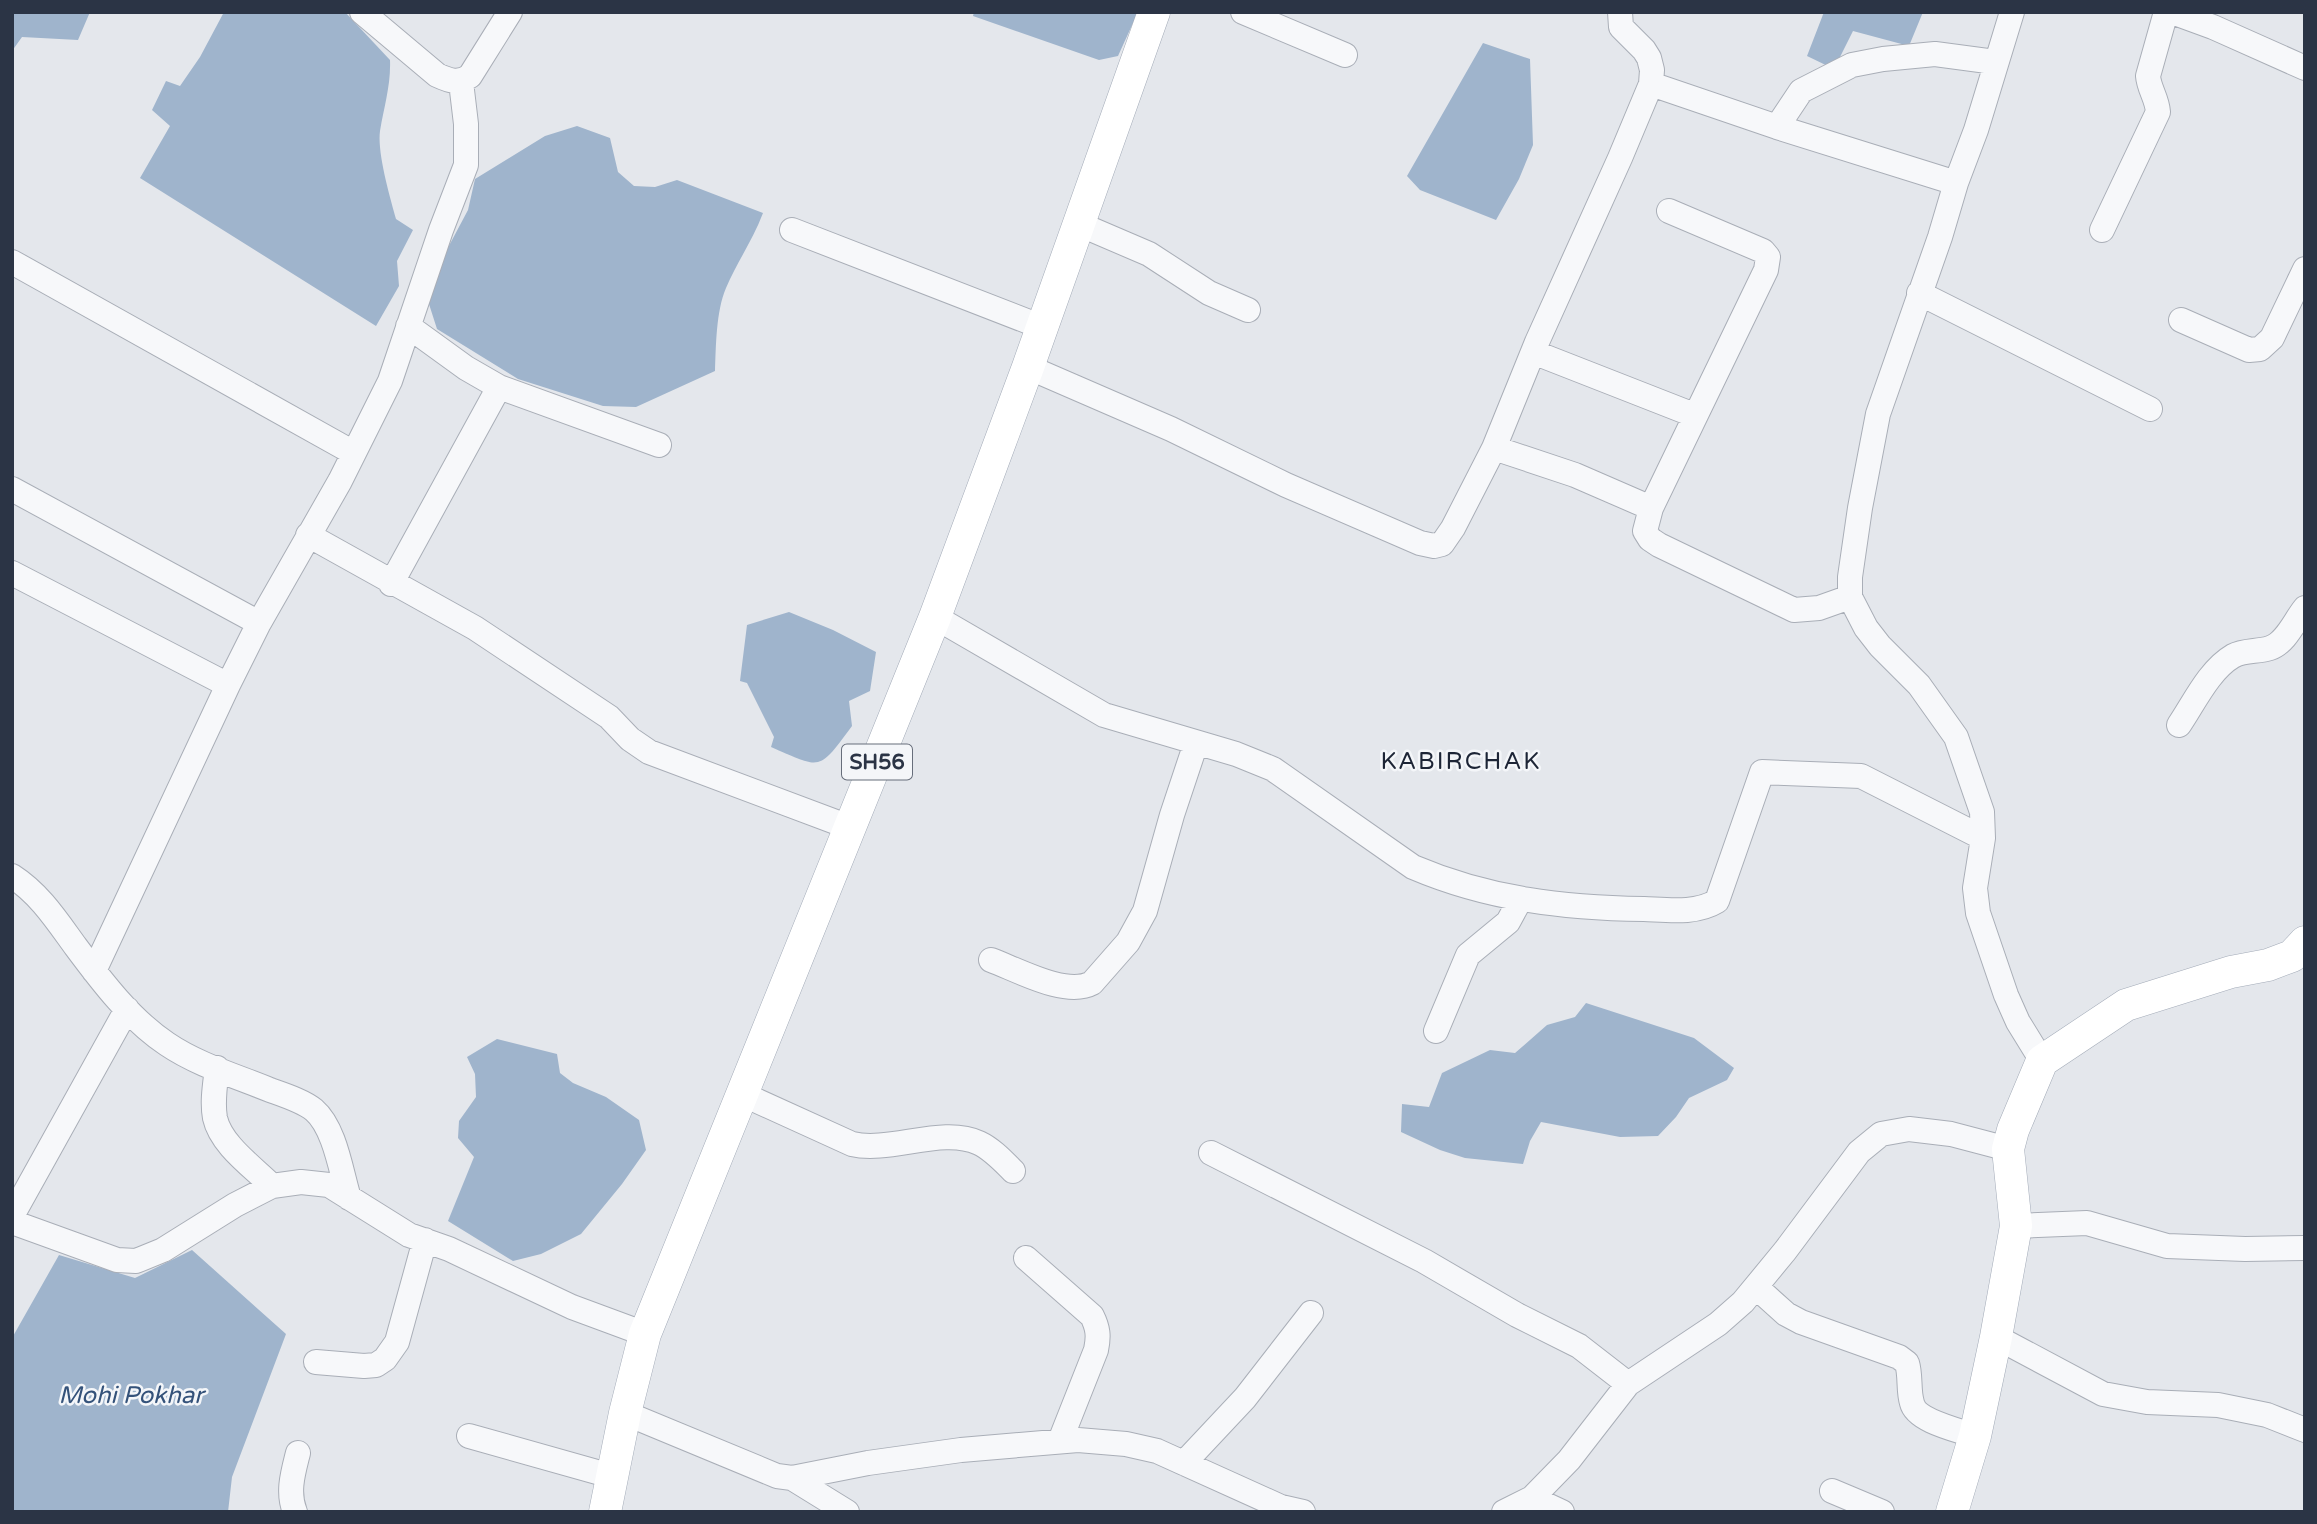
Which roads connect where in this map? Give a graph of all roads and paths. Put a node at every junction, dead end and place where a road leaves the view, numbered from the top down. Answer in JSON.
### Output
{"nodes":[{"id":1,"x":362,"y":12,"type":"edge"},
{"id":2,"x":510,"y":12,"type":"edge"},
{"id":3,"x":1154,"y":12,"type":"edge"},
{"id":4,"x":1243,"y":12,"type":"edge"},
{"id":5,"x":1620,"y":12,"type":"edge"},
{"id":6,"x":2012,"y":12,"type":"edge"},
{"id":7,"x":2166,"y":12,"type":"edge"},
{"id":8,"x":2172,"y":12,"type":"edge"},
{"id":9,"x":1345,"y":55,"type":"dead end"},
{"id":10,"x":1995,"y":62,"type":"junction"},
{"id":11,"x":2305,"y":68,"type":"edge"},
{"id":12,"x":461,"y":82,"type":"junction"},
{"id":13,"x":1651,"y":84,"type":"junction"},
{"id":14,"x":1777,"y":127,"type":"junction"},
{"id":15,"x":1956,"y":183,"type":"junction"},
{"id":16,"x":1669,"y":211,"type":"dead end"},
{"id":17,"x":1079,"y":224,"type":"junction"},
{"id":18,"x":792,"y":230,"type":"dead end"},
{"id":19,"x":2102,"y":230,"type":"dead end"},
{"id":20,"x":12,"y":262,"type":"edge"},
{"id":21,"x":2305,"y":269,"type":"edge"},
{"id":22,"x":1919,"y":293,"type":"junction"},
{"id":23,"x":1248,"y":310,"type":"dead end"},
{"id":24,"x":2181,"y":320,"type":"dead end"},
{"id":25,"x":408,"y":326,"type":"junction"},
{"id":26,"x":1042,"y":327,"type":"junction"},
{"id":27,"x":1533,"y":352,"type":"junction"},
{"id":28,"x":1028,"y":367,"type":"junction"},
{"id":29,"x":499,"y":387,"type":"junction"},
{"id":30,"x":2150,"y":409,"type":"dead end"},
{"id":31,"x":1694,"y":415,"type":"junction"},
{"id":32,"x":659,"y":445,"type":"dead end"},
{"id":33,"x":1494,"y":448,"type":"junction"},
{"id":34,"x":352,"y":452,"type":"junction"},
{"id":35,"x":12,"y":489,"type":"edge"},
{"id":36,"x":1651,"y":508,"type":"junction"},
{"id":37,"x":308,"y":535,"type":"junction"},
{"id":38,"x":12,"y":573,"type":"edge"},
{"id":39,"x":391,"y":584,"type":"junction"},
{"id":40,"x":1850,"y":597,"type":"junction"},
{"id":41,"x":2305,"y":608,"type":"edge"},
{"id":42,"x":934,"y":617,"type":"junction"},
{"id":43,"x":259,"y":623,"type":"junction"},
{"id":44,"x":228,"y":685,"type":"junction"},
{"id":45,"x":2179,"y":725,"type":"dead end"},
{"id":46,"x":1196,"y":743,"type":"junction"},
{"id":47,"x":849,"y":827,"type":"junction"},
{"id":48,"x":1983,"y":838,"type":"junction"},
{"id":49,"x":12,"y":876,"type":"edge"},
{"id":50,"x":1520,"y":900,"type":"junction"},
{"id":51,"x":2300,"y":952,"type":"edge"},
{"id":52,"x":991,"y":960,"type":"dead end"},
{"id":53,"x":94,"y":971,"type":"junction"},
{"id":54,"x":127,"y":1009,"type":"junction"},
{"id":55,"x":1436,"y":1031,"type":"dead end"},
{"id":56,"x":2042,"y":1060,"type":"junction"},
{"id":57,"x":217,"y":1069,"type":"junction"},
{"id":58,"x":741,"y":1094,"type":"junction"},
{"id":59,"x":2008,"y":1149,"type":"junction"},
{"id":60,"x":1211,"y":1153,"type":"dead end"},
{"id":61,"x":1013,"y":1171,"type":"dead end"},
{"id":62,"x":272,"y":1186,"type":"junction"},
{"id":63,"x":349,"y":1198,"type":"junction"},
{"id":64,"x":12,"y":1216,"type":"edge"},
{"id":65,"x":12,"y":1222,"type":"edge"},
{"id":66,"x":2016,"y":1226,"type":"junction"},
{"id":67,"x":425,"y":1240,"type":"junction"},
{"id":68,"x":2305,"y":1248,"type":"edge"},
{"id":69,"x":1026,"y":1258,"type":"dead end"},
{"id":70,"x":1756,"y":1287,"type":"junction"},
{"id":71,"x":1311,"y":1313,"type":"dead end"},
{"id":72,"x":645,"y":1334,"type":"junction"},
{"id":73,"x":1996,"y":1338,"type":"junction"},
{"id":74,"x":316,"y":1362,"type":"dead end"},
{"id":75,"x":1628,"y":1384,"type":"junction"},
{"id":76,"x":625,"y":1413,"type":"junction"},
{"id":77,"x":2305,"y":1430,"type":"edge"},
{"id":78,"x":469,"y":1436,"type":"dead end"},
{"id":79,"x":1975,"y":1436,"type":"junction"},
{"id":80,"x":1060,"y":1441,"type":"junction"},
{"id":81,"x":298,"y":1453,"type":"dead end"},
{"id":82,"x":1184,"y":1463,"type":"junction"},
{"id":83,"x":611,"y":1476,"type":"junction"},
{"id":84,"x":792,"y":1478,"type":"junction"},
{"id":85,"x":1832,"y":1491,"type":"dead end"},
{"id":86,"x":1532,"y":1499,"type":"junction"},
{"id":87,"x":1289,"y":1510,"type":"edge"},
{"id":88,"x":295,"y":1512,"type":"edge"},
{"id":89,"x":605,"y":1512,"type":"edge"},
{"id":90,"x":847,"y":1512,"type":"edge"},
{"id":91,"x":1504,"y":1512,"type":"edge"},
{"id":92,"x":1562,"y":1512,"type":"edge"},
{"id":93,"x":1882,"y":1512,"type":"edge"},
{"id":94,"x":1952,"y":1512,"type":"edge"}],
"edges":[{"from":1,"to":12,"type":"street"},
{"from":2,"to":12,"type":"street"},
{"from":3,"to":17,"type":"main road","number":"SH56"},
{"from":4,"to":9,"type":"street"},
{"from":5,"to":13,"type":"street"},
{"from":6,"to":10,"type":"street"},
{"from":7,"to":19,"type":"street"},
{"from":8,"to":11,"type":"street"},
{"from":10,"to":14,"type":"street"},
{"from":10,"to":15,"type":"street"},
{"from":12,"to":25,"type":"street"},
{"from":13,"to":14,"type":"street"},
{"from":13,"to":27,"type":"street"},
{"from":14,"to":15,"type":"street"},
{"from":15,"to":22,"type":"street"},
{"from":16,"to":31,"type":"street"},
{"from":17,"to":23,"type":"street"},
{"from":17,"to":26,"type":"main road","number":"SH56"},
{"from":18,"to":26,"type":"street"},
{"from":20,"to":34,"type":"street"},
{"from":21,"to":24,"type":"street"},
{"from":22,"to":30,"type":"street"},
{"from":22,"to":40,"type":"street"},
{"from":25,"to":29,"type":"street"},
{"from":25,"to":34,"type":"street"},
{"from":26,"to":28,"type":"main road","number":"SH56"},
{"from":27,"to":31,"type":"street"},
{"from":27,"to":33,"type":"street"},
{"from":28,"to":33,"type":"street"},
{"from":28,"to":42,"type":"main road","number":"SH56"},
{"from":29,"to":32,"type":"street"},
{"from":29,"to":39,"type":"street"},
{"from":31,"to":36,"type":"street"},
{"from":33,"to":36,"type":"street"},
{"from":34,"to":37,"type":"street"},
{"from":35,"to":43,"type":"street"},
{"from":36,"to":40,"type":"street"},
{"from":37,"to":39,"type":"street"},
{"from":37,"to":43,"type":"street"},
{"from":38,"to":44,"type":"street"},
{"from":39,"to":47,"type":"street"},
{"from":40,"to":48,"type":"street"},
{"from":41,"to":45,"type":"street"},
{"from":42,"to":46,"type":"street"},
{"from":42,"to":47,"type":"main road","number":"SH56"},
{"from":43,"to":44,"type":"street"},
{"from":44,"to":53,"type":"street"},
{"from":46,"to":50,"type":"street"},
{"from":46,"to":52,"type":"street"},
{"from":47,"to":58,"type":"main road","number":"SH56"},
{"from":48,"to":50,"type":"street"},
{"from":48,"to":56,"type":"street"},
{"from":49,"to":53,"type":"street"},
{"from":50,"to":55,"type":"street"},
{"from":51,"to":56,"type":"main road"},
{"from":53,"to":54,"type":"street"},
{"from":54,"to":57,"type":"street"},
{"from":54,"to":64,"type":"street"},
{"from":56,"to":59,"type":"main road"},
{"from":57,"to":62,"type":"street"},
{"from":57,"to":63,"type":"street"},
{"from":58,"to":61,"type":"street"},
{"from":58,"to":72,"type":"main road","number":"SH56"},
{"from":59,"to":66,"type":"main road"},
{"from":59,"to":70,"type":"street"},
{"from":60,"to":75,"type":"street"},
{"from":62,"to":63,"type":"street"},
{"from":62,"to":65,"type":"street"},
{"from":63,"to":67,"type":"street"},
{"from":66,"to":68,"type":"street"},
{"from":66,"to":73,"type":"main road"},
{"from":67,"to":72,"type":"street"},
{"from":67,"to":74,"type":"street"},
{"from":69,"to":80,"type":"street"},
{"from":70,"to":75,"type":"street"},
{"from":70,"to":79,"type":"street"},
{"from":71,"to":82,"type":"street"},
{"from":72,"to":76,"type":"main road","number":"SH56"},
{"from":73,"to":77,"type":"street"},
{"from":73,"to":79,"type":"main road"},
{"from":75,"to":86,"type":"street"},
{"from":76,"to":83,"type":"main road","number":"SH56"},
{"from":76,"to":84,"type":"street"},
{"from":78,"to":83,"type":"street"},
{"from":79,"to":94,"type":"main road"},
{"from":80,"to":82,"type":"street"},
{"from":80,"to":84,"type":"street"},
{"from":81,"to":88,"type":"street"},
{"from":82,"to":87,"type":"street"},
{"from":83,"to":89,"type":"main road","number":"SH56"},
{"from":84,"to":90,"type":"street"},
{"from":85,"to":93,"type":"street"},
{"from":86,"to":91,"type":"street"},
{"from":86,"to":92,"type":"street"}]}
